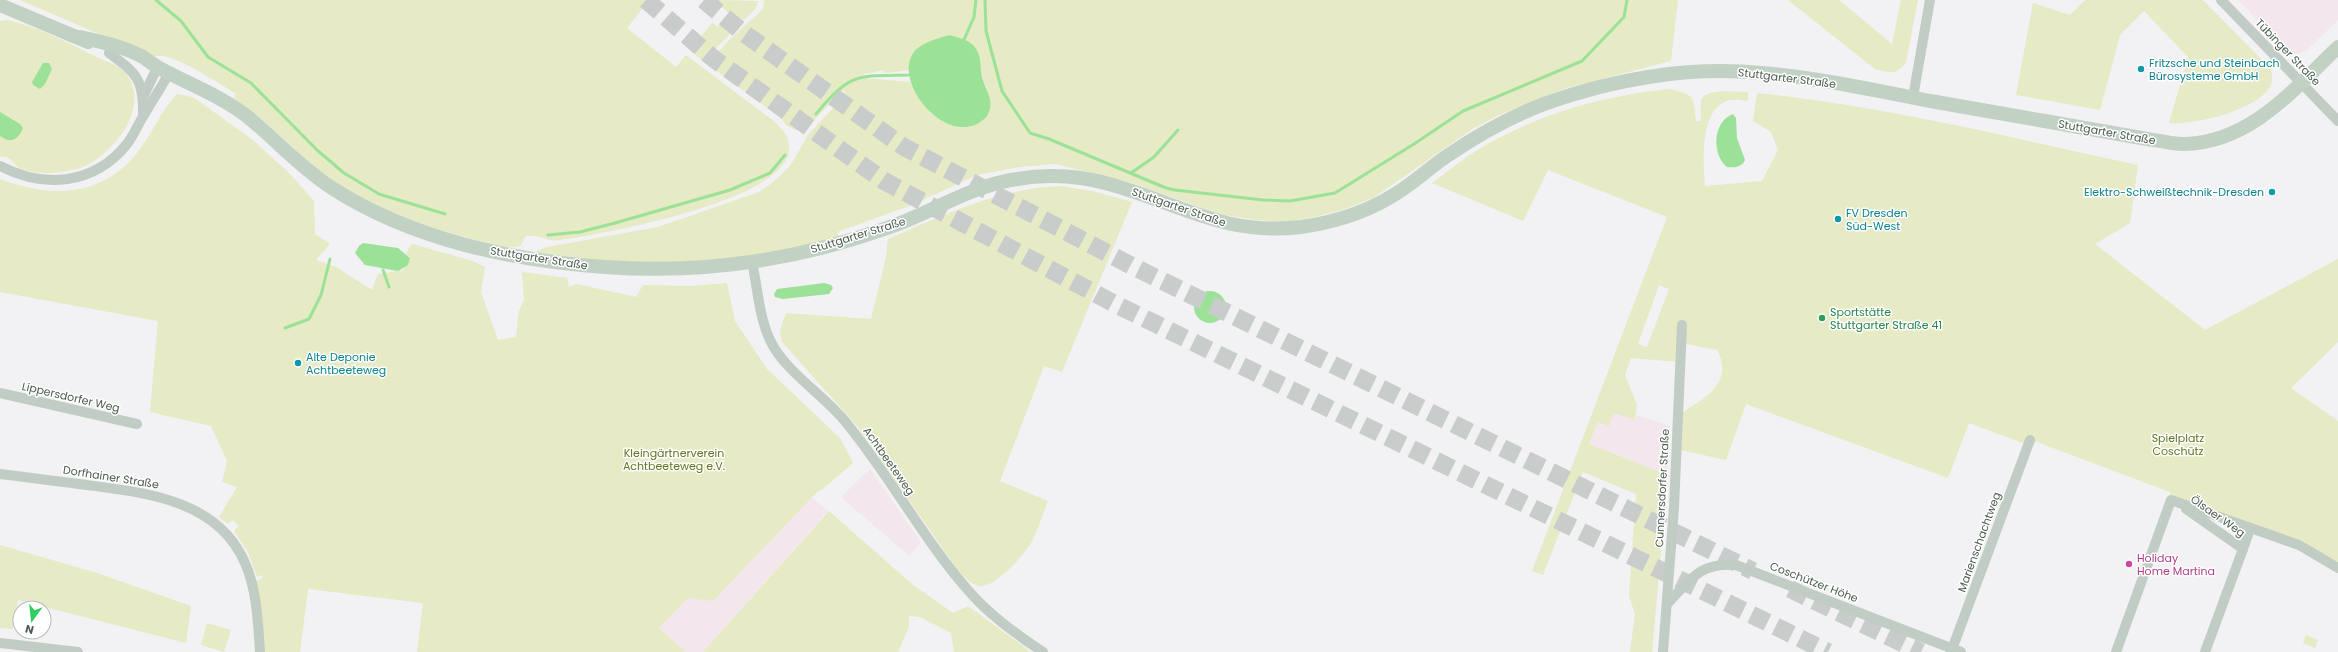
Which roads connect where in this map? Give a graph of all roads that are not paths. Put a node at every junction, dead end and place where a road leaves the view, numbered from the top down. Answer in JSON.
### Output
{"nodes":[{"id":1,"x":8,"y":0,"type":"edge"},
{"id":2,"x":1930,"y":0,"type":"edge"},
{"id":3,"x":2221,"y":0,"type":"edge"},
{"id":4,"x":0,"y":5,"type":"edge"},
{"id":5,"x":20,"y":12,"type":"junction"},
{"id":6,"x":0,"y":16,"type":"edge"},
{"id":7,"x":80,"y":37,"type":"junction"},
{"id":8,"x":2338,"y":47,"type":"edge"},
{"id":9,"x":109,"y":53,"type":"junction"},
{"id":10,"x":163,"y":70,"type":"junction"},
{"id":11,"x":2302,"y":82,"type":"junction"},
{"id":12,"x":144,"y":95,"type":"junction"},
{"id":13,"x":1913,"y":97,"type":"junction"},
{"id":14,"x":143,"y":115,"type":"junction"},
{"id":15,"x":2338,"y":121,"type":"edge"},
{"id":16,"x":0,"y":166,"type":"edge"},
{"id":17,"x":752,"y":262,"type":"junction"},
{"id":18,"x":1682,"y":325,"type":"dead end"},
{"id":19,"x":0,"y":393,"type":"edge"},
{"id":20,"x":137,"y":424,"type":"dead end"},
{"id":21,"x":2030,"y":440,"type":"dead end"},
{"id":22,"x":0,"y":474,"type":"edge"},
{"id":23,"x":2178,"y":503,"type":"junction"},
{"id":24,"x":2250,"y":529,"type":"junction"},
{"id":25,"x":2243,"y":549,"type":"junction"},
{"id":26,"x":2338,"y":568,"type":"edge"},
{"id":27,"x":1668,"y":603,"type":"junction"},
{"id":28,"x":0,"y":643,"type":"edge"},
{"id":29,"x":1955,"y":651,"type":"edge"},
{"id":30,"x":78,"y":652,"type":"edge"},
{"id":31,"x":260,"y":652,"type":"edge"},
{"id":32,"x":1043,"y":652,"type":"edge"},
{"id":33,"x":1664,"y":652,"type":"edge"},
{"id":34,"x":2116,"y":652,"type":"edge"},
{"id":35,"x":2205,"y":652,"type":"edge"}],
"edges":[{"from":1,"to":5,"type":"main road"},
{"from":2,"to":13,"type":"street"},
{"from":3,"to":11,"type":"street","name":"Tübinger Straße"},
{"from":4,"to":5,"type":"main road","name":"Stuttgarter Straße"},
{"from":5,"to":6,"type":"main road"},
{"from":5,"to":7,"type":"main road","name":"Stuttgarter Straße"},
{"from":7,"to":9,"type":"main road","name":"Stuttgarter Straße"},
{"from":7,"to":10,"type":"main road","name":"Stuttgarter Straße"},
{"from":8,"to":11,"type":"main road","name":"Stuttgarter Straße"},
{"from":9,"to":10,"type":"main road","name":"Stuttgarter Straße"},
{"from":9,"to":12,"type":"street"},
{"from":10,"to":12,"type":"street"},
{"from":10,"to":14,"type":"street"},
{"from":10,"to":17,"type":"main road","name":"Stuttgarter Straße"},
{"from":11,"to":13,"type":"main road","name":"Stuttgarter Straße"},
{"from":11,"to":15,"type":"street","name":"Tübinger Straße"},
{"from":12,"to":14,"type":"street"},
{"from":13,"to":17,"type":"main road","name":"Stuttgarter Straße"},
{"from":14,"to":16,"type":"street"},
{"from":17,"to":32,"type":"street","name":"Achtbeeteweg"},
{"from":18,"to":27,"type":"street","name":"Cunnersdorfer Straße"},
{"from":19,"to":20,"type":"street","name":"Lippersdorfer Weg"},
{"from":21,"to":29,"type":"street","name":"Marienschachtweg"},
{"from":22,"to":31,"type":"street","name":"Dorfhainer Straße"},
{"from":23,"to":24,"type":"street","name":"Ölsaer Weg"},
{"from":23,"to":25,"type":"street","name":"Ölsaer Weg"},
{"from":23,"to":34,"type":"street","name":"Ölsaer Weg"},
{"from":24,"to":25,"type":"street","name":"Ölsaer Weg"},
{"from":24,"to":26,"type":"street"},
{"from":25,"to":35,"type":"street"},
{"from":27,"to":29,"type":"street","name":"Coschützer Höhe"},
{"from":27,"to":33,"type":"street","name":"Cunnersdorfer Straße"},
{"from":28,"to":30,"type":"street"}]}
